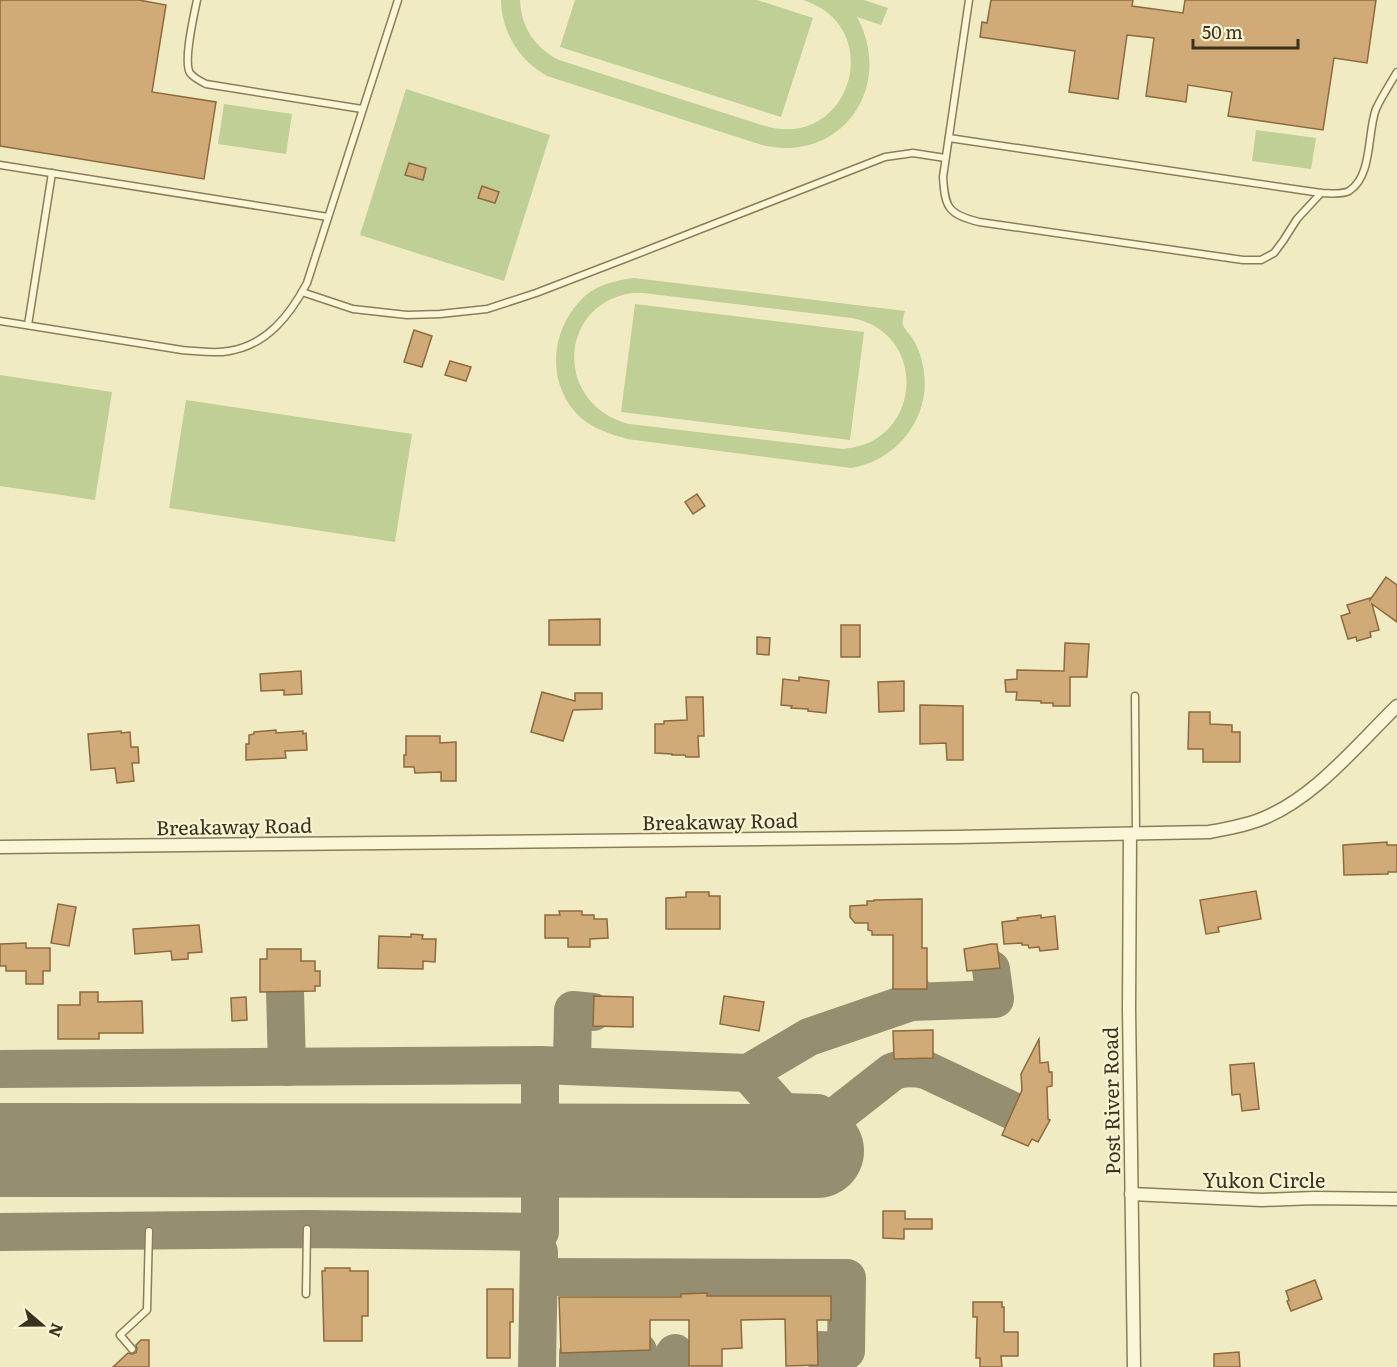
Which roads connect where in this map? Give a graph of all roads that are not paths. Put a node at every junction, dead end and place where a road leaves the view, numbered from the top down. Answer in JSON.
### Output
{"nodes":[{"id":1,"x":197,"y":0,"type":"edge"},
{"id":2,"x":398,"y":0,"type":"edge"},
{"id":3,"x":969,"y":0,"type":"edge"},
{"id":4,"x":1397,"y":72,"type":"edge"},
{"id":5,"x":362,"y":109,"type":"junction"},
{"id":6,"x":949,"y":138,"type":"junction"},
{"id":7,"x":945,"y":159,"type":"junction"},
{"id":8,"x":0,"y":165,"type":"edge"},
{"id":9,"x":52,"y":173,"type":"junction"},
{"id":10,"x":1322,"y":193,"type":"junction"},
{"id":11,"x":328,"y":217,"type":"junction"},
{"id":12,"x":302,"y":292,"type":"junction"},
{"id":13,"x":0,"y":321,"type":"edge"},
{"id":14,"x":28,"y":325,"type":"junction"},
{"id":15,"x":1135,"y":696,"type":"dead end"},
{"id":16,"x":1397,"y":706,"type":"edge"},
{"id":17,"x":1133,"y":834,"type":"junction"},
{"id":18,"x":0,"y":847,"type":"edge"},
{"id":19,"x":1131,"y":1194,"type":"junction"},
{"id":20,"x":1397,"y":1199,"type":"edge"},
{"id":21,"x":307,"y":1229,"type":"dead end"},
{"id":22,"x":149,"y":1231,"type":"dead end"},
{"id":23,"x":306,"y":1294,"type":"dead end"},
{"id":24,"x":132,"y":1349,"type":"dead end"},
{"id":25,"x":1134,"y":1367,"type":"edge"}],
"edges":[{"from":1,"to":5,"type":"lane"},
{"from":2,"to":5,"type":"lane"},
{"from":3,"to":6,"type":"lane"},
{"from":4,"to":10,"type":"lane"},
{"from":5,"to":11,"type":"lane"},
{"from":6,"to":7,"type":"lane"},
{"from":6,"to":10,"type":"lane"},
{"from":7,"to":10,"type":"lane"},
{"from":7,"to":12,"type":"lane"},
{"from":8,"to":9,"type":"lane"},
{"from":9,"to":11,"type":"lane"},
{"from":9,"to":14,"type":"lane"},
{"from":11,"to":12,"type":"lane"},
{"from":12,"to":14,"type":"lane"},
{"from":13,"to":14,"type":"lane"},
{"from":15,"to":17,"type":"lane"},
{"from":16,"to":17,"type":"street","name":"Breakaway Road"},
{"from":17,"to":18,"type":"street","name":"Breakaway Road"},
{"from":17,"to":19,"type":"street","name":"Post River Road"},
{"from":19,"to":20,"type":"street","name":"Yukon Circle"},
{"from":19,"to":25,"type":"street","name":"Post River Road"},
{"from":21,"to":23,"type":"lane"},
{"from":22,"to":24,"type":"lane"}]}
